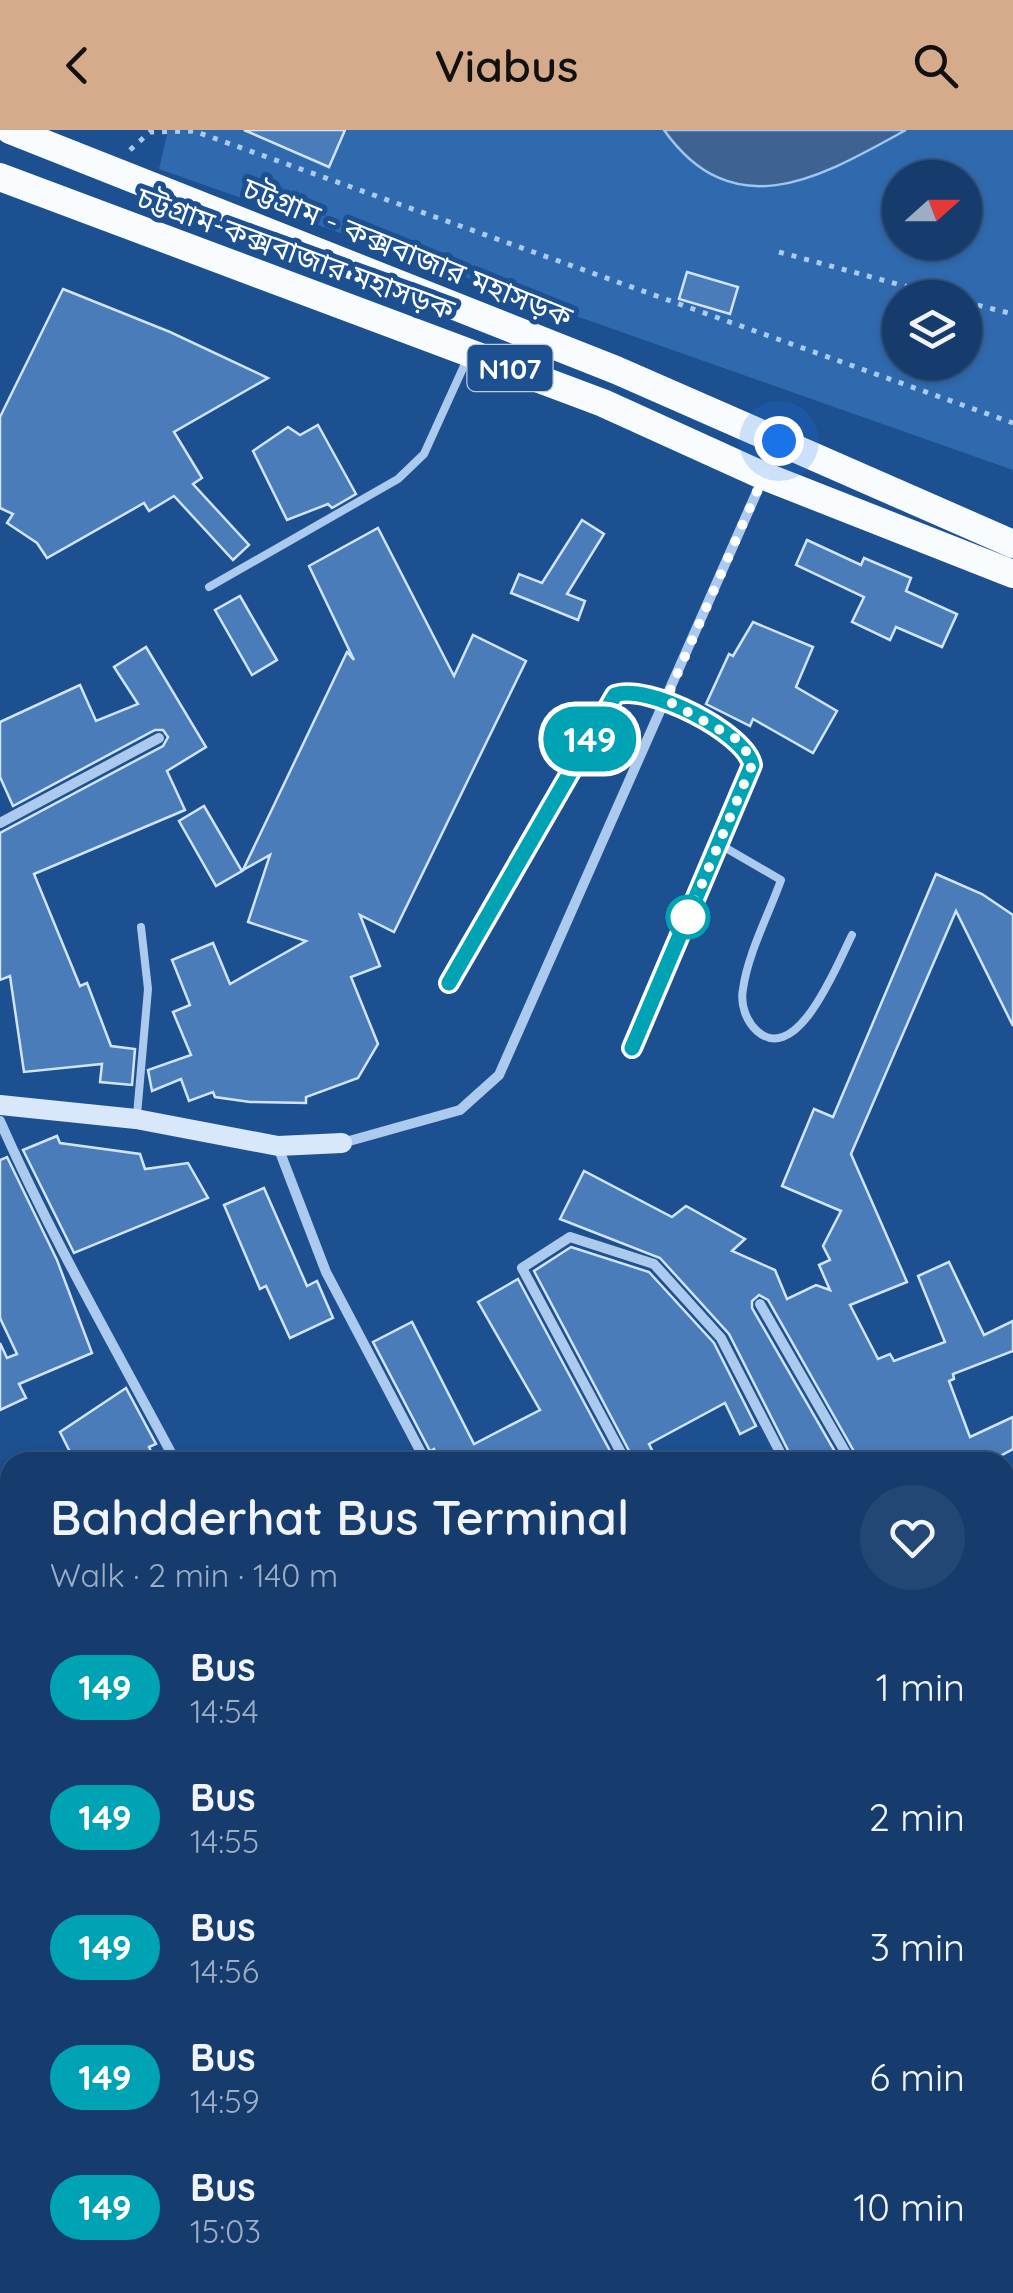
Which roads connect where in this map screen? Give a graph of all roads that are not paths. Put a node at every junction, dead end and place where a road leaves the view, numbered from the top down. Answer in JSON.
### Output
{"nodes":[{"id":1,"x":10,"y":130,"type":"edge"},
{"id":2,"x":0,"y":177,"type":"edge"},
{"id":3,"x":470,"y":353,"type":"junction"},
{"id":4,"x":779,"y":441,"type":"junction"},
{"id":5,"x":764,"y":476,"type":"junction"},
{"id":6,"x":1013,"y":544,"type":"edge"},
{"id":7,"x":1013,"y":574,"type":"edge"},
{"id":8,"x":209,"y":587,"type":"dead end"},
{"id":9,"x":666,"y":700,"type":"junction"},
{"id":10,"x":158,"y":738,"type":"dead end"},
{"id":11,"x":0,"y":823,"type":"edge"},
{"id":12,"x":719,"y":844,"type":"junction"},
{"id":13,"x":140,"y":927,"type":"dead end"},
{"id":14,"x":852,"y":936,"type":"dead end"},
{"id":15,"x":449,"y":983,"type":"dead end"},
{"id":16,"x":632,"y":1048,"type":"dead end"},
{"id":17,"x":0,"y":1106,"type":"edge"},
{"id":18,"x":136,"y":1119,"type":"junction"},
{"id":19,"x":0,"y":1120,"type":"edge"},
{"id":20,"x":342,"y":1143,"type":"joint"},
{"id":21,"x":278,"y":1146,"type":"junction"},
{"id":22,"x":760,"y":1304,"type":"dead end"},
{"id":23,"x":171,"y":1452,"type":"edge"},
{"id":24,"x":421,"y":1452,"type":"edge"},
{"id":25,"x":621,"y":1452,"type":"edge"},
{"id":26,"x":781,"y":1452,"type":"edge"},
{"id":27,"x":845,"y":1452,"type":"edge"}],
"edges":[{"from":1,"to":4,"type":"highway","name":"চট্টগ্রাম - কক্সবাজার মহাসড়ক","number":"N107"},
{"from":2,"to":3,"type":"highway","name":"চট্টগ্রাম-কক্সবাজার মহাসড়ক","number":"N107"},
{"from":3,"to":5,"type":"highway","name":"চট্টগ্রাম-কক্সবাজার মহাসড়ক","number":"N107"},
{"from":3,"to":8,"type":"lane"},
{"from":4,"to":5,"type":"street"},
{"from":4,"to":6,"type":"highway","name":"চট্টগ্রাম - কক্সবাজার মহাসড়ক","number":"N107"},
{"from":5,"to":7,"type":"highway","name":"চট্টগ্রাম-কক্সবাজার মহাসড়ক","number":"N107"},
{"from":5,"to":9,"type":"street"},
{"from":9,"to":12,"type":"lane"},
{"from":9,"to":15,"type":"lane"},
{"from":9,"to":20,"type":"street"},
{"from":10,"to":11,"type":"street"},
{"from":12,"to":14,"type":"lane"},
{"from":12,"to":16,"type":"lane"},
{"from":13,"to":18,"type":"lane"},
{"from":17,"to":18,"type":"main road"},
{"from":18,"to":21,"type":"main road"},
{"from":19,"to":23,"type":"street"},
{"from":20,"to":21,"type":"main road"},
{"from":21,"to":24,"type":"street"},
{"from":22,"to":27,"type":"street"},
{"from":25,"to":26,"type":"street"}]}
